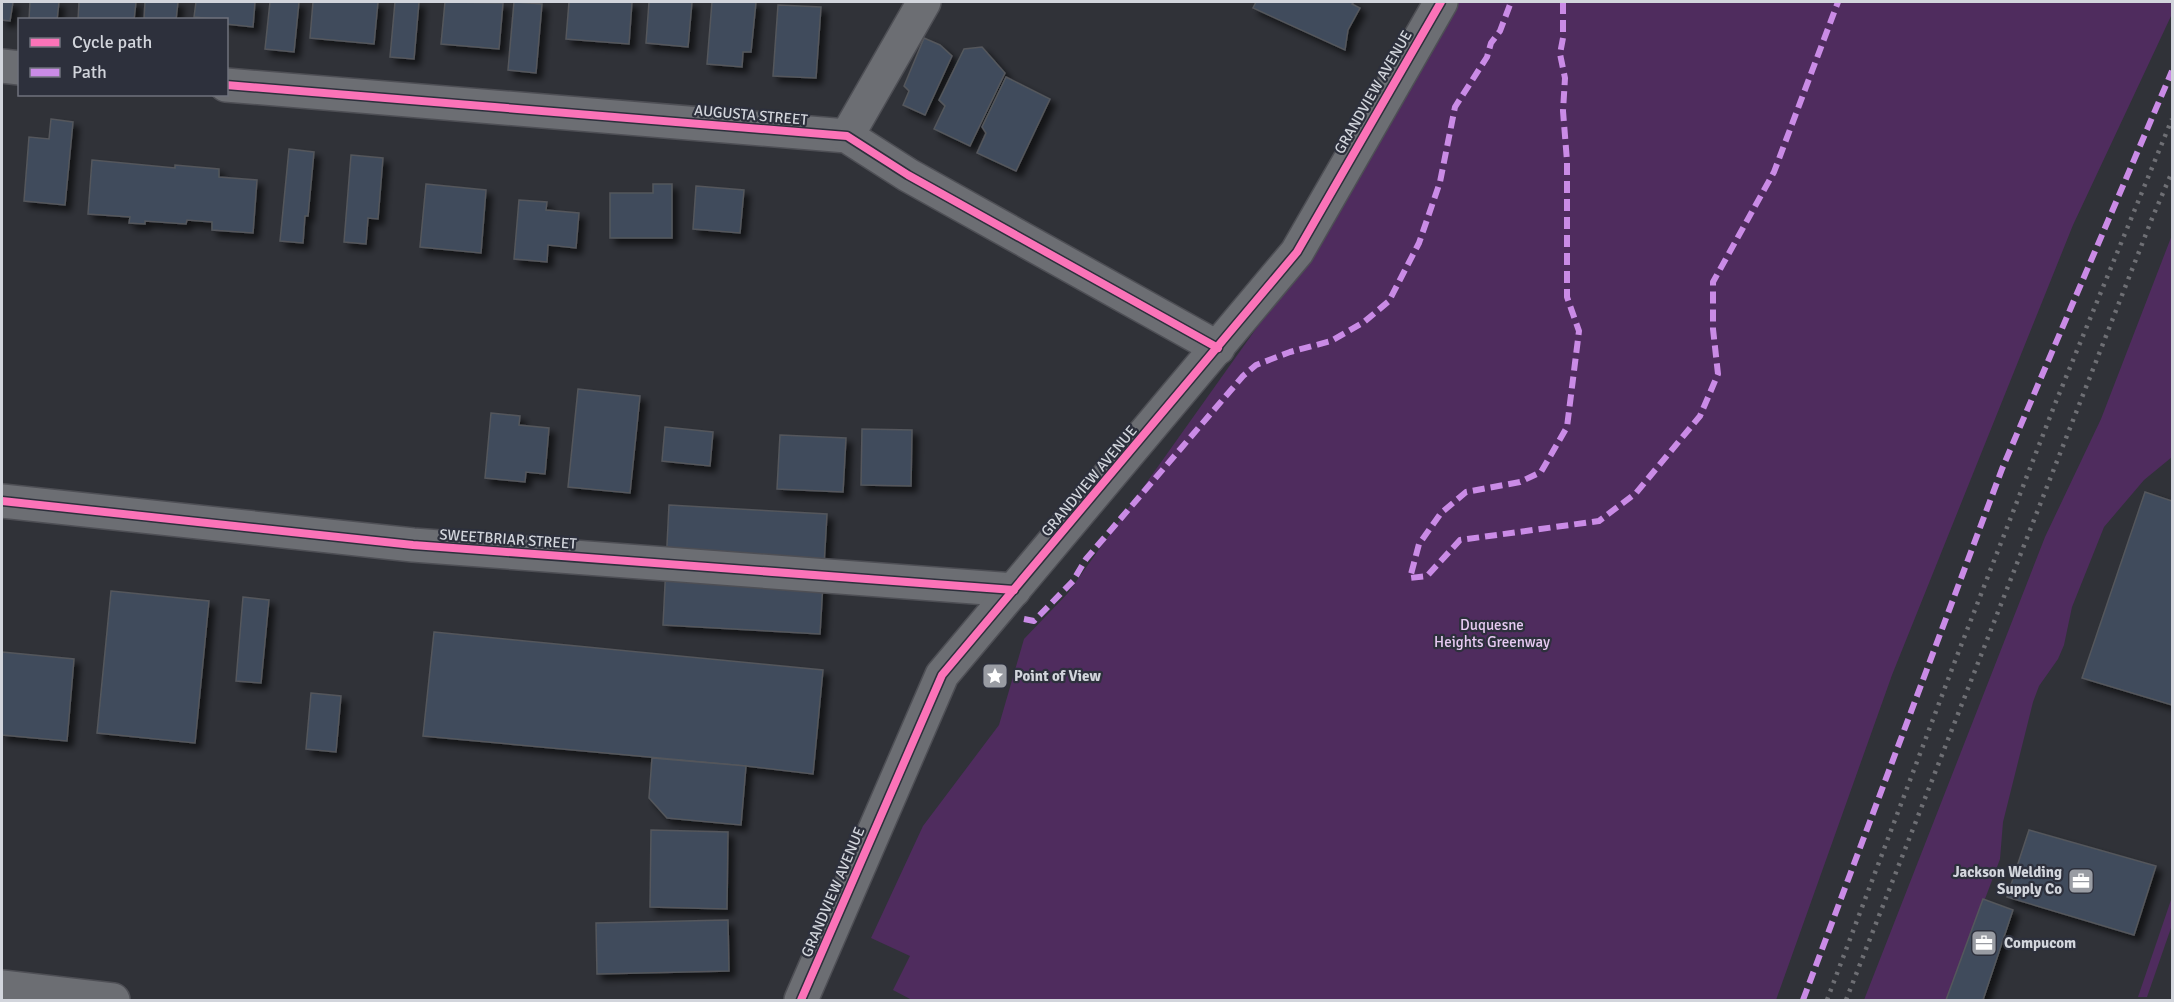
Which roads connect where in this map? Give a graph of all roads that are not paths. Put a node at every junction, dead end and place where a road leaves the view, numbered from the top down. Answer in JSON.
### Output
{"nodes":[{"id":1,"x":924,"y":2,"type":"edge"},
{"id":2,"x":1441,"y":2,"type":"edge"},
{"id":3,"x":2,"y":66,"type":"edge"},
{"id":4,"x":18,"y":68,"type":"edge"},
{"id":5,"x":228,"y":85,"type":"edge"},
{"id":6,"x":847,"y":136,"type":"junction"},
{"id":7,"x":1218,"y":348,"type":"junction"},
{"id":8,"x":2,"y":501,"type":"edge"},
{"id":9,"x":1014,"y":590,"type":"junction"},
{"id":10,"x":2,"y":987,"type":"edge"},
{"id":11,"x":106,"y":1000,"type":"edge"},
{"id":12,"x":801,"y":1000,"type":"edge"}],
"edges":[{"from":1,"to":6,"type":"street"},
{"from":2,"to":7,"type":"street","name":"GRANDVIEW AVENUE"},
{"from":3,"to":4,"type":"street"},
{"from":5,"to":6,"type":"street","name":"AUGUSTA STREET"},
{"from":6,"to":7,"type":"street","name":"AUGUSTA STREET"},
{"from":7,"to":9,"type":"street","name":"GRANDVIEW AVENUE"},
{"from":8,"to":9,"type":"street","name":"SWEETBRIAR STREET"},
{"from":9,"to":12,"type":"street","name":"GRANDVIEW AVENUE"},
{"from":10,"to":11,"type":"street"}]}
